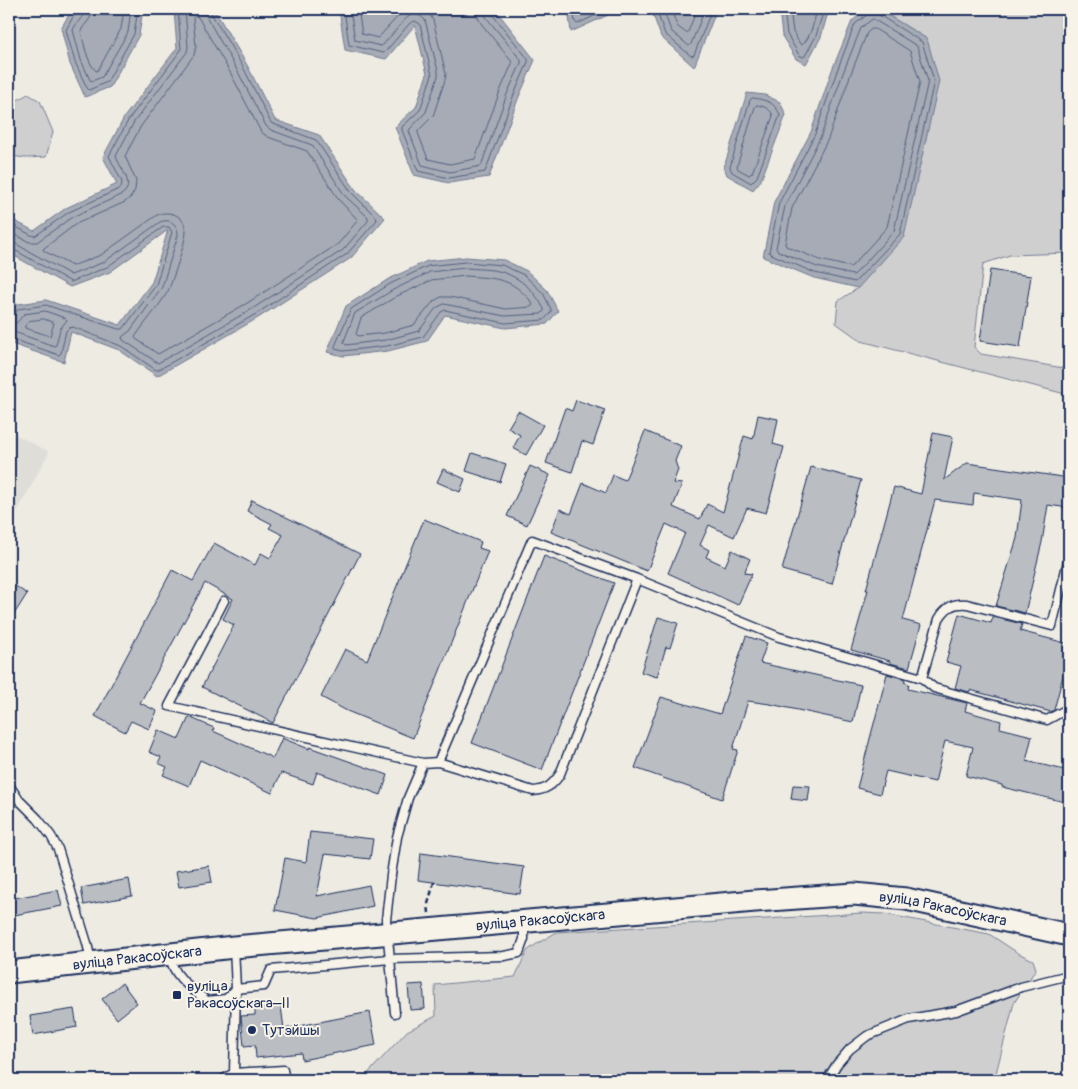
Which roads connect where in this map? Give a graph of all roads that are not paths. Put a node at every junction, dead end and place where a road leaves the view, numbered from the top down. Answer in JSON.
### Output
{"nodes":[{"id":1,"x":1068,"y":560,"type":"edge"},
{"id":2,"x":637,"y":579,"type":"junction"},
{"id":3,"x":224,"y":601,"type":"dead end"},
{"id":4,"x":922,"y":678,"type":"junction"},
{"id":5,"x":1069,"y":708,"type":"edge"},
{"id":6,"x":438,"y":762,"type":"junction"},
{"id":7,"x":423,"y":763,"type":"junction"},
{"id":8,"x":9,"y":785,"type":"edge"},
{"id":9,"x":524,"y":922,"type":"junction"},
{"id":10,"x":388,"y":934,"type":"junction"},
{"id":11,"x":1069,"y":935,"type":"edge"},
{"id":12,"x":234,"y":948,"type":"junction"},
{"id":13,"x":169,"y":954,"type":"junction"},
{"id":14,"x":390,"y":959,"type":"junction"},
{"id":15,"x":91,"y":963,"type":"junction"},
{"id":16,"x":9,"y":972,"type":"edge"},
{"id":17,"x":1069,"y":976,"type":"edge"},
{"id":18,"x":236,"y":989,"type":"junction"},
{"id":19,"x":395,"y":1013,"type":"dead end"},
{"id":20,"x":234,"y":1077,"type":"edge"},
{"id":21,"x":222,"y":1080,"type":"edge"},
{"id":22,"x":285,"y":1080,"type":"edge"},
{"id":23,"x":827,"y":1080,"type":"edge"}],
"edges":[{"from":1,"to":4,"type":"lane"},
{"from":2,"to":4,"type":"lane"},
{"from":2,"to":6,"type":"lane"},
{"from":2,"to":6,"type":"lane"},
{"from":3,"to":7,"type":"lane"},
{"from":4,"to":5,"type":"lane"},
{"from":6,"to":7,"type":"lane"},
{"from":7,"to":10,"type":"lane"},
{"from":8,"to":15,"type":"lane"},
{"from":9,"to":10,"type":"street","name":"вуліца Ракасоўскага"},
{"from":9,"to":11,"type":"street","name":"вуліца Ракасоўскага"},
{"from":9,"to":14,"type":"lane"},
{"from":10,"to":12,"type":"street","name":"вуліца Ракасоўскага"},
{"from":10,"to":14,"type":"lane"},
{"from":12,"to":13,"type":"street","name":"вуліца Ракасоўскага"},
{"from":12,"to":18,"type":"lane"},
{"from":13,"to":15,"type":"street","name":"вуліца Ракасоўскага"},
{"from":13,"to":18,"type":"lane"},
{"from":14,"to":18,"type":"lane"},
{"from":14,"to":19,"type":"lane"},
{"from":15,"to":16,"type":"street","name":"вуліца Ракасоўскага"},
{"from":17,"to":23,"type":"lane"},
{"from":18,"to":20,"type":"lane"},
{"from":20,"to":21,"type":"lane"},
{"from":20,"to":22,"type":"lane"}]}
